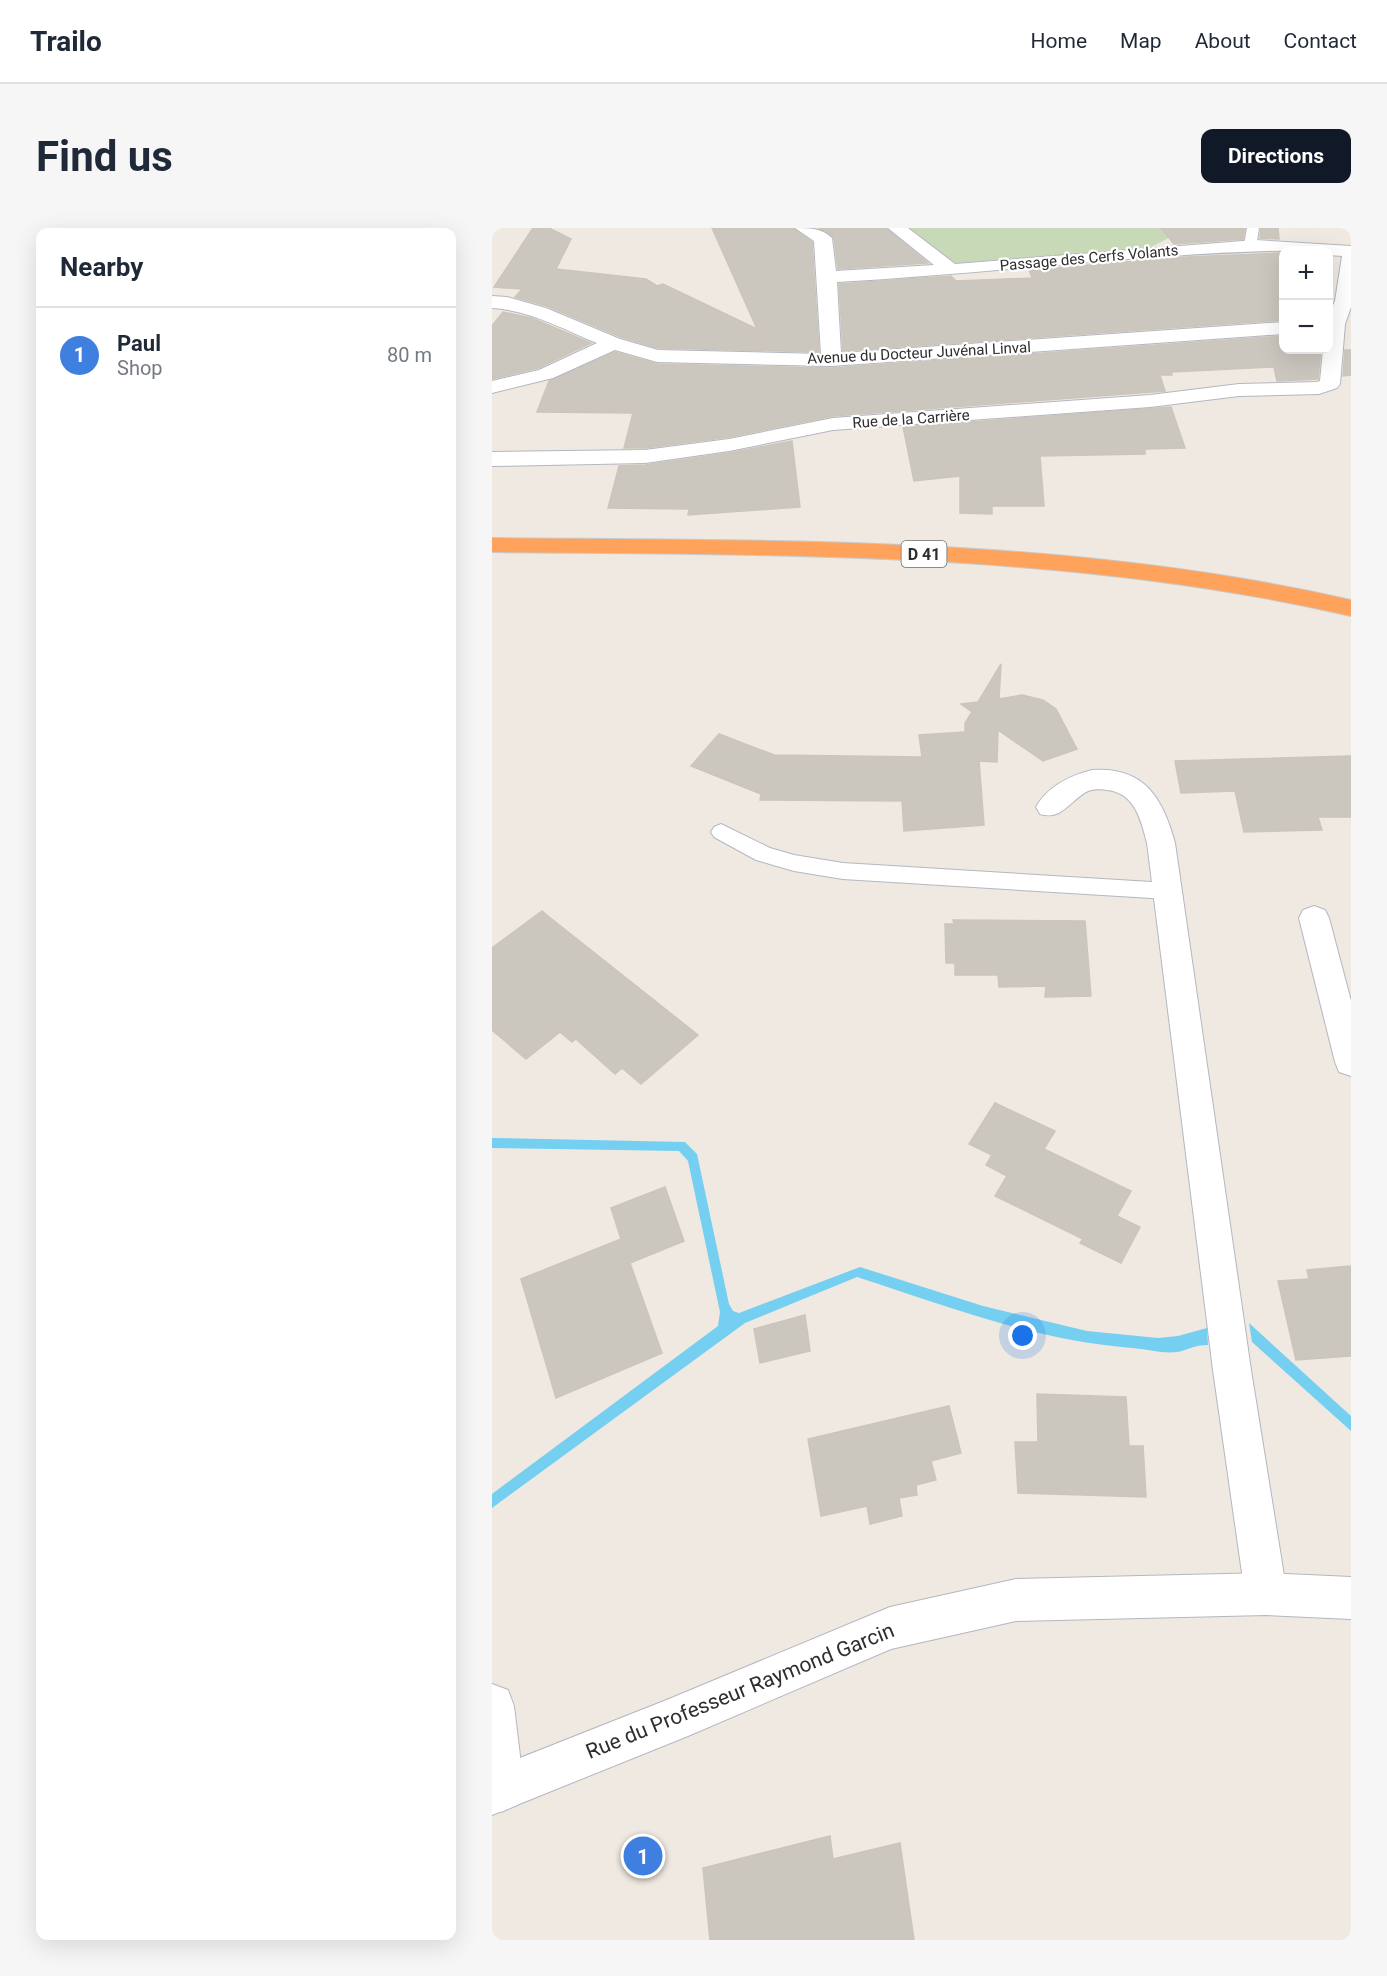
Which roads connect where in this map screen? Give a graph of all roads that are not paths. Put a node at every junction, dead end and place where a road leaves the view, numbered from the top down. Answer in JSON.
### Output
{"nodes":[{"id":1,"x":804,"y":228,"type":"edge"},
{"id":2,"x":897,"y":228,"type":"edge"},
{"id":3,"x":1252,"y":236,"type":"edge"},
{"id":4,"x":1351,"y":252,"type":"edge"},
{"id":5,"x":951,"y":270,"type":"junction"},
{"id":6,"x":827,"y":277,"type":"junction"},
{"id":7,"x":492,"y":302,"type":"edge"},
{"id":8,"x":1338,"y":323,"type":"edge"},
{"id":9,"x":1279,"y":328,"type":"edge"},
{"id":10,"x":613,"y":343,"type":"junction"},
{"id":11,"x":831,"y":360,"type":"junction"},
{"id":12,"x":492,"y":387,"type":"edge"},
{"id":13,"x":492,"y":459,"type":"edge"},
{"id":14,"x":492,"y":524,"type":"edge"},
{"id":15,"x":890,"y":531,"type":"dead end"},
{"id":16,"x":914,"y":532,"type":"dead end"},
{"id":17,"x":492,"y":545,"type":"edge"},
{"id":18,"x":1351,"y":586,"type":"edge"},
{"id":19,"x":1351,"y":608,"type":"edge"},
{"id":20,"x":1050,"y":807,"type":"dead end"},
{"id":21,"x":721,"y":831,"type":"dead end"},
{"id":22,"x":1168,"y":891,"type":"junction"},
{"id":23,"x":1314,"y":918,"type":"dead end"},
{"id":24,"x":1351,"y":1062,"type":"edge"},
{"id":25,"x":1266,"y":1594,"type":"junction"},
{"id":26,"x":1351,"y":1598,"type":"edge"},
{"id":27,"x":492,"y":1706,"type":"edge"},
{"id":28,"x":497,"y":1791,"type":"edge"}],
"edges":[{"from":1,"to":6,"type":"street"},
{"from":2,"to":5,"type":"street"},
{"from":3,"to":4,"type":"street","name":"Passage des Cerfs Volants"},
{"from":3,"to":5,"type":"street","name":"Passage des Cerfs Volants"},
{"from":4,"to":8,"type":"street"},
{"from":5,"to":6,"type":"street","name":"Passage des Cerfs Volants"},
{"from":6,"to":11,"type":"street"},
{"from":7,"to":10,"type":"street","name":"Avenue du Docteur Juvénal Linval"},
{"from":8,"to":13,"type":"street","name":"Rue de la Carrière"},
{"from":9,"to":11,"type":"street","name":"Avenue du Docteur Juvénal Linval"},
{"from":10,"to":11,"type":"street","name":"Avenue du Docteur Juvénal Linval"},
{"from":10,"to":12,"type":"street"},
{"from":14,"to":15,"type":"highway","number":"D 41"},
{"from":16,"to":18,"type":"highway","number":"D 41"},
{"from":17,"to":19,"type":"highway","number":"D 41"},
{"from":20,"to":22,"type":"street"},
{"from":21,"to":22,"type":"lane"},
{"from":22,"to":25,"type":"street"},
{"from":23,"to":24,"type":"street"},
{"from":25,"to":26,"type":"street","name":"Rue du Professeur Raymond Garcin"},
{"from":25,"to":28,"type":"street","name":"Rue du Professeur Raymond Garcin"},
{"from":27,"to":28,"type":"street"}]}
